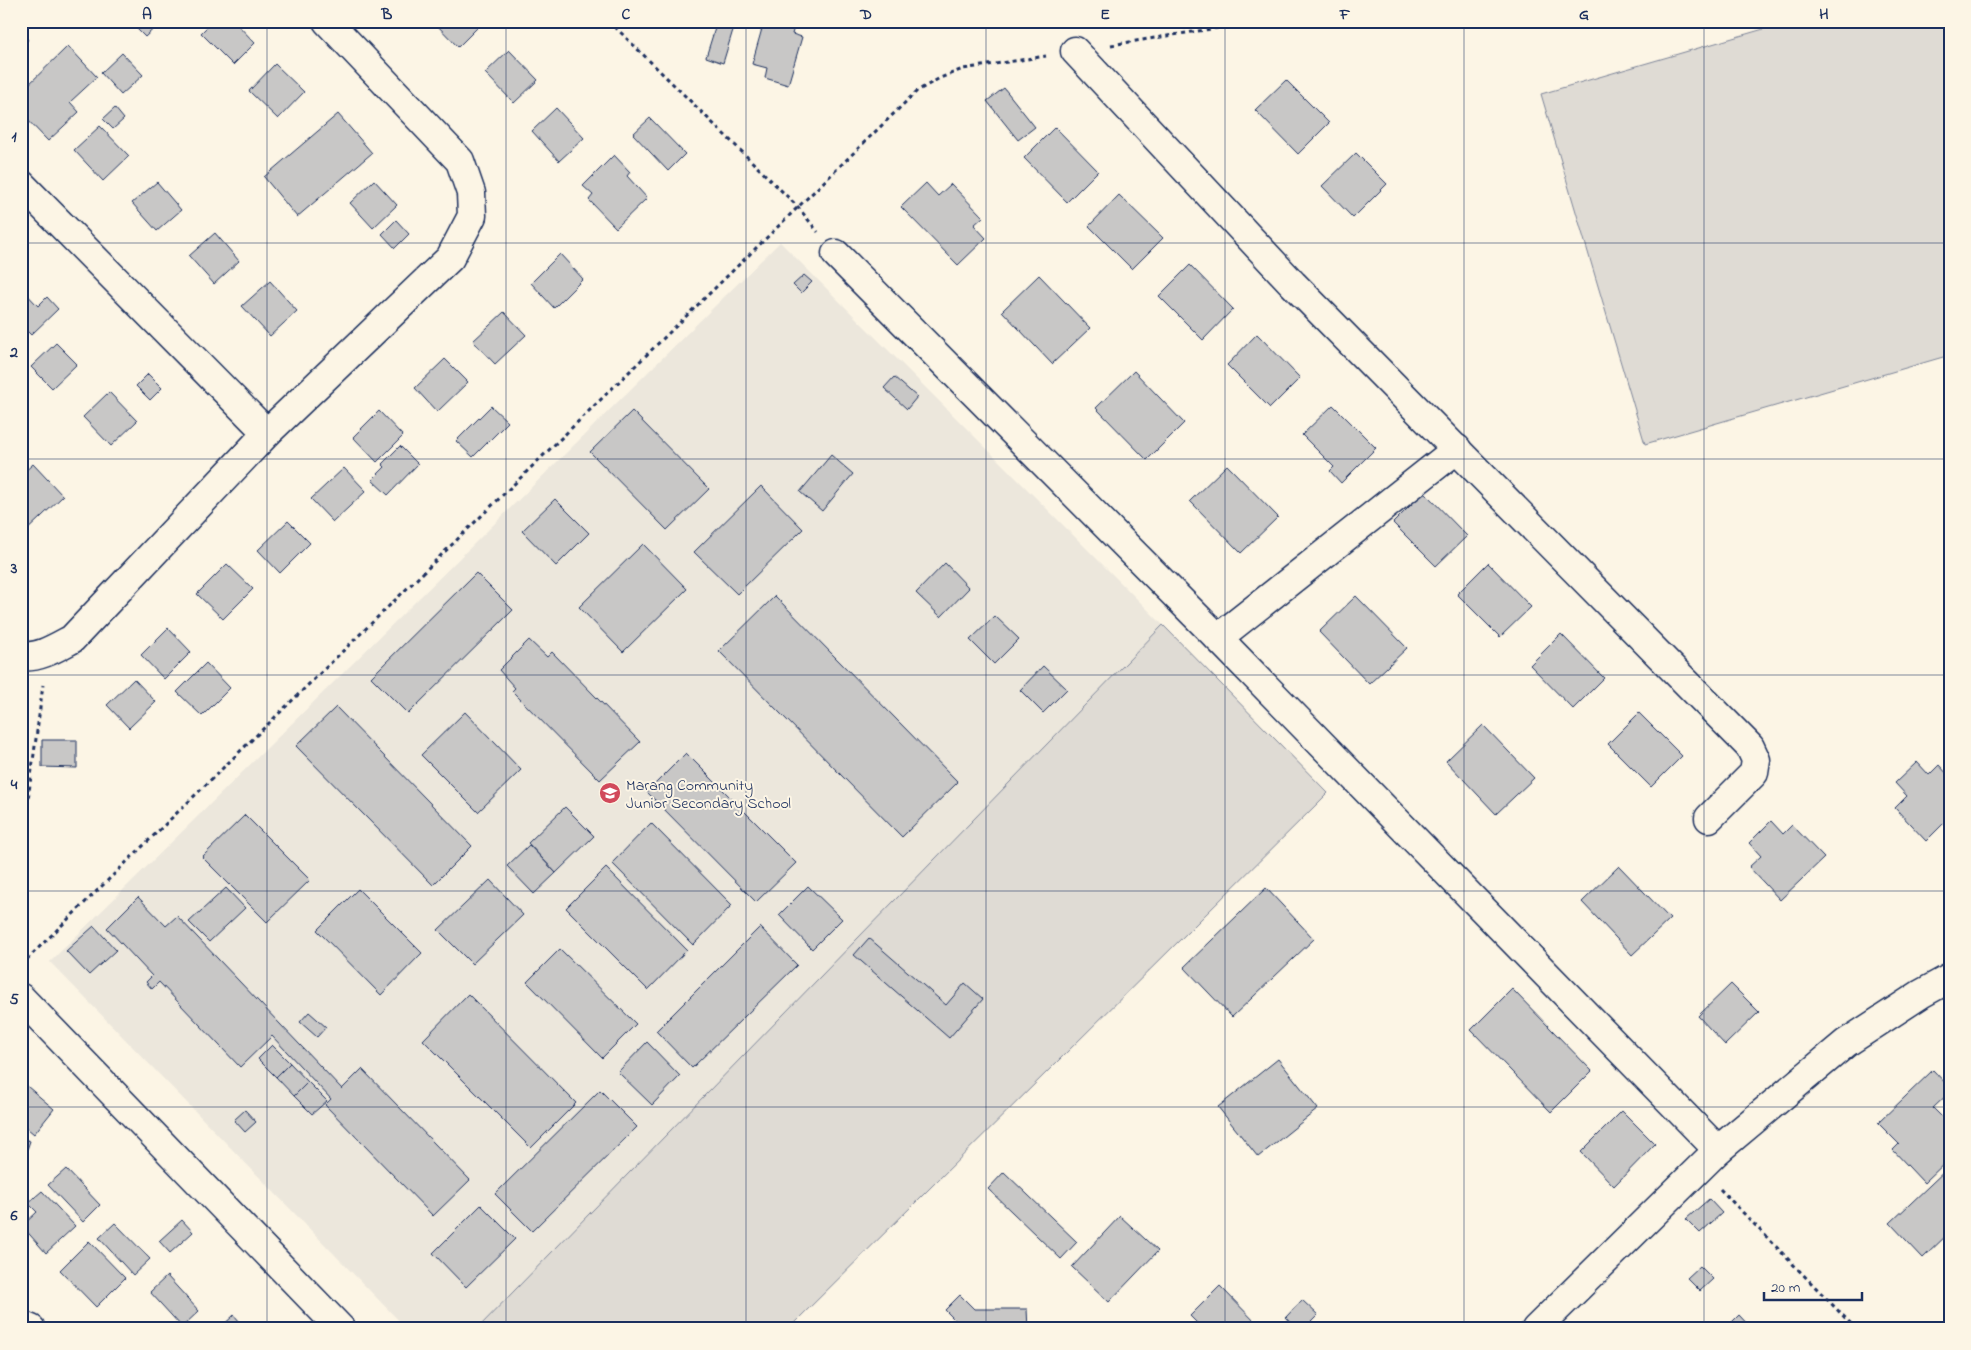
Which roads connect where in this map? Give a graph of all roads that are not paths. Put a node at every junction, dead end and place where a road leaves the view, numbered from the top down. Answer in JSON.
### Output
{"nodes":[{"id":1,"x":327,"y":21,"type":"edge"},
{"id":2,"x":1075,"y":51,"type":"road end"},
{"id":3,"x":21,"y":184,"type":"edge"},
{"id":4,"x":836,"y":254,"type":"dead end"},
{"id":5,"x":267,"y":433,"type":"junction"},
{"id":6,"x":1457,"y":449,"type":"junction"},
{"id":7,"x":1218,"y":638,"type":"junction"},
{"id":8,"x":34,"y":654,"type":"edge"},
{"id":9,"x":1708,"y":818,"type":"dead end"},
{"id":10,"x":1950,"y":978,"type":"edge"},
{"id":11,"x":22,"y":999,"type":"edge"},
{"id":12,"x":1709,"y":1159,"type":"junction"},
{"id":13,"x":21,"y":1325,"type":"edge"},
{"id":14,"x":30,"y":1329,"type":"edge"},
{"id":15,"x":341,"y":1329,"type":"edge"},
{"id":16,"x":1536,"y":1329,"type":"edge"}],
"edges":[{"from":1,"to":5,"type":"street"},
{"from":2,"to":6,"type":"street"},
{"from":3,"to":5,"type":"street"},
{"from":4,"to":7,"type":"street"},
{"from":5,"to":8,"type":"street"},
{"from":6,"to":7,"type":"street"},
{"from":6,"to":9,"type":"street"},
{"from":7,"to":12,"type":"street"},
{"from":10,"to":12,"type":"street"},
{"from":11,"to":15,"type":"street"},
{"from":12,"to":16,"type":"street"},
{"from":13,"to":14,"type":"street"}]}
